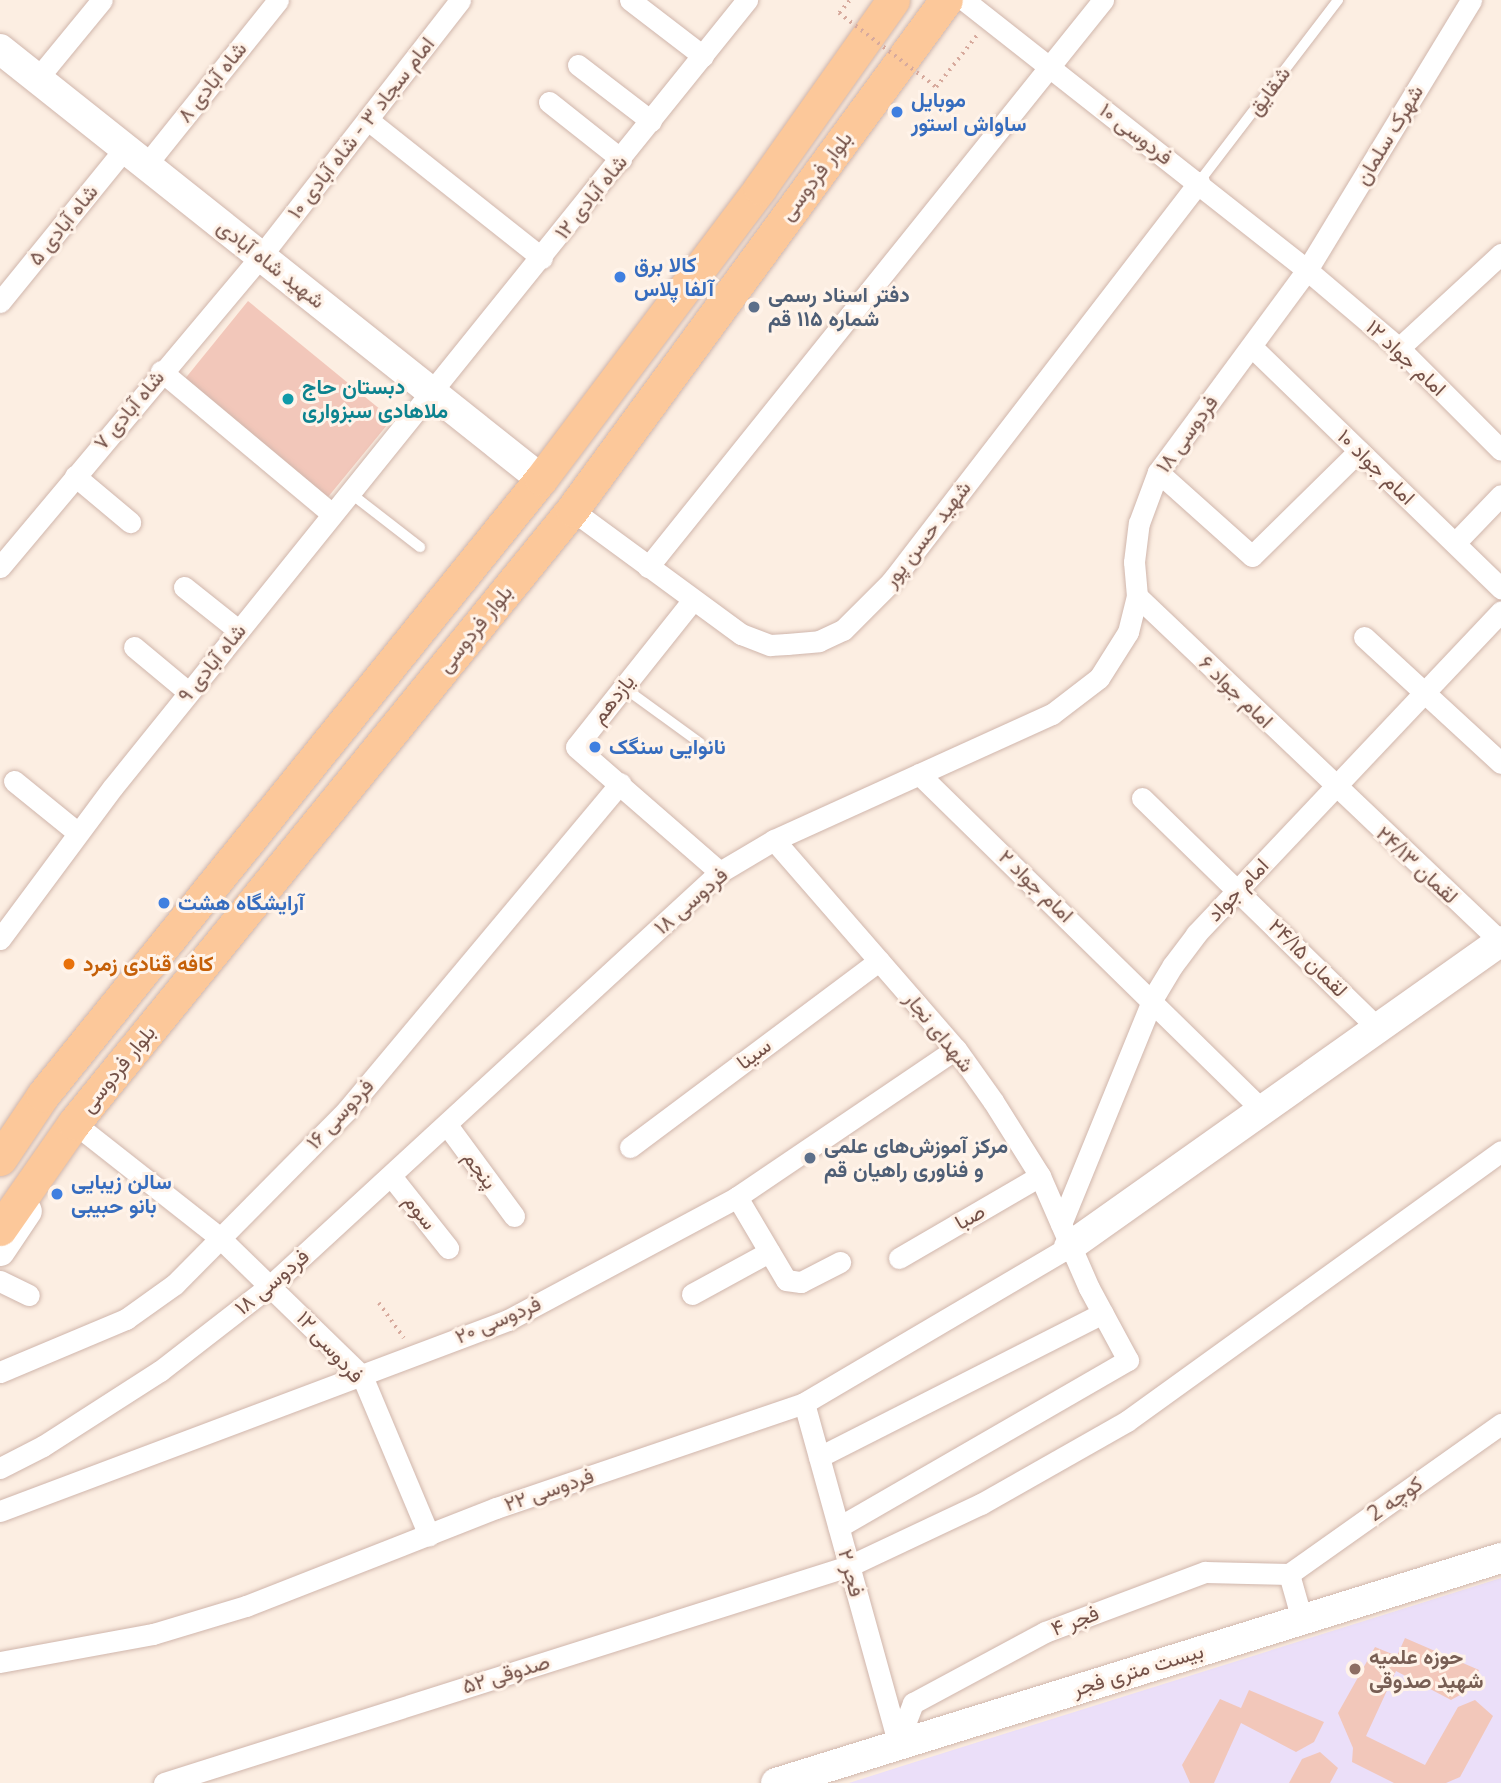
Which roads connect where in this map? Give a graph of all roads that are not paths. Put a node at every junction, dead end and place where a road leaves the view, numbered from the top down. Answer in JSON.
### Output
{"nodes":[{"id":1,"x":102,"y":0,"type":"edge"},
{"id":2,"x":278,"y":0,"type":"edge"},
{"id":3,"x":460,"y":0,"type":"edge"},
{"id":4,"x":630,"y":0,"type":"edge"},
{"id":5,"x":747,"y":0,"type":"edge"},
{"id":6,"x":892,"y":0,"type":"edge"},
{"id":7,"x":946,"y":0,"type":"edge"},
{"id":8,"x":964,"y":0,"type":"edge"},
{"id":9,"x":1103,"y":0,"type":"edge"},
{"id":10,"x":1338,"y":0,"type":"edge"},
{"id":11,"x":1472,"y":0,"type":"edge"},
{"id":12,"x":0,"y":49,"type":"edge"},
{"id":13,"x":703,"y":56,"type":"junction"},
{"id":14,"x":578,"y":65,"type":"dead end"},
{"id":15,"x":1050,"y":68,"type":"junction"},
{"id":16,"x":37,"y":79,"type":"junction"},
{"id":17,"x":548,"y":102,"type":"dead end"},
{"id":18,"x":368,"y":120,"type":"junction"},
{"id":19,"x":651,"y":121,"type":"junction"},
{"id":20,"x":136,"y":156,"type":"junction"},
{"id":21,"x":621,"y":159,"type":"junction"},
{"id":22,"x":1199,"y":183,"type":"junction"},
{"id":23,"x":1501,"y":254,"type":"edge"},
{"id":24,"x":261,"y":256,"type":"junction"},
{"id":25,"x":542,"y":258,"type":"junction"},
{"id":26,"x":1307,"y":270,"type":"junction"},
{"id":27,"x":0,"y":302,"type":"edge"},
{"id":28,"x":1251,"y":347,"type":"junction"},
{"id":29,"x":1399,"y":348,"type":"junction"},
{"id":30,"x":161,"y":371,"type":"junction"},
{"id":31,"x":433,"y":393,"type":"junction"},
{"id":32,"x":1501,"y":450,"type":"edge"},
{"id":33,"x":1359,"y":451,"type":"junction"},
{"id":34,"x":1158,"y":472,"type":"junction"},
{"id":35,"x":75,"y":476,"type":"junction"},
{"id":36,"x":541,"y":479,"type":"junction"},
{"id":37,"x":349,"y":492,"type":"junction"},
{"id":38,"x":1501,"y":495,"type":"edge"},
{"id":39,"x":572,"y":510,"type":"junction"},
{"id":40,"x":332,"y":514,"type":"junction"},
{"id":41,"x":130,"y":522,"type":"dead end"},
{"id":42,"x":1455,"y":543,"type":"junction"},
{"id":43,"x":420,"y":547,"type":"dead end"},
{"id":44,"x":0,"y":566,"type":"edge"},
{"id":45,"x":648,"y":567,"type":"junction"},
{"id":46,"x":184,"y":587,"type":"dead end"},
{"id":47,"x":1501,"y":588,"type":"edge"},
{"id":48,"x":1137,"y":596,"type":"junction"},
{"id":49,"x":692,"y":601,"type":"junction"},
{"id":50,"x":1501,"y":612,"type":"edge"},
{"id":51,"x":238,"y":630,"type":"junction"},
{"id":52,"x":1364,"y":637,"type":"dead end"},
{"id":53,"x":134,"y":647,"type":"dead end"},
{"id":54,"x":623,"y":687,"type":"junction"},
{"id":55,"x":188,"y":692,"type":"junction"},
{"id":56,"x":1425,"y":693,"type":"junction"},
{"id":57,"x":700,"y":743,"type":"dead end"},
{"id":58,"x":1501,"y":763,"type":"edge"},
{"id":59,"x":919,"y":774,"type":"junction"},
{"id":60,"x":14,"y":781,"type":"dead end"},
{"id":61,"x":620,"y":783,"type":"junction"},
{"id":62,"x":1335,"y":788,"type":"junction"},
{"id":63,"x":1142,"y":798,"type":"dead end"},
{"id":64,"x":78,"y":834,"type":"junction"},
{"id":65,"x":774,"y":840,"type":"junction"},
{"id":66,"x":720,"y":872,"type":"junction"},
{"id":67,"x":1239,"y":890,"type":"junction"},
{"id":68,"x":0,"y":939,"type":"edge"},
{"id":69,"x":1500,"y":941,"type":"edge"},
{"id":70,"x":879,"y":961,"type":"junction"},
{"id":71,"x":1153,"y":998,"type":"junction"},
{"id":72,"x":1377,"y":1027,"type":"junction"},
{"id":73,"x":956,"y":1049,"type":"junction"},
{"id":74,"x":1262,"y":1110,"type":"junction"},
{"id":75,"x":447,"y":1125,"type":"junction"},
{"id":76,"x":10,"y":1136,"type":"edge"},
{"id":77,"x":65,"y":1136,"type":"junction"},
{"id":78,"x":630,"y":1147,"type":"dead end"},
{"id":79,"x":1501,"y":1151,"type":"edge"},
{"id":80,"x":0,"y":1159,"type":"edge"},
{"id":81,"x":391,"y":1176,"type":"junction"},
{"id":82,"x":1040,"y":1176,"type":"junction"},
{"id":83,"x":737,"y":1197,"type":"junction"},
{"id":84,"x":514,"y":1216,"type":"dead end"},
{"id":85,"x":0,"y":1229,"type":"edge"},
{"id":86,"x":1065,"y":1236,"type":"junction"},
{"id":87,"x":220,"y":1238,"type":"junction"},
{"id":88,"x":449,"y":1248,"type":"dead end"},
{"id":89,"x":0,"y":1251,"type":"edge"},
{"id":90,"x":769,"y":1252,"type":"junction"},
{"id":91,"x":899,"y":1258,"type":"dead end"},
{"id":92,"x":840,"y":1262,"type":"dead end"},
{"id":93,"x":0,"y":1281,"type":"edge"},
{"id":94,"x":271,"y":1285,"type":"junction"},
{"id":95,"x":692,"y":1294,"type":"dead end"},
{"id":96,"x":29,"y":1295,"type":"dead end"},
{"id":97,"x":1103,"y":1313,"type":"junction"},
{"id":98,"x":0,"y":1372,"type":"edge"},
{"id":99,"x":362,"y":1376,"type":"junction"},
{"id":100,"x":804,"y":1403,"type":"junction"},
{"id":101,"x":1498,"y":1435,"type":"edge"},
{"id":102,"x":819,"y":1457,"type":"junction"},
{"id":103,"x":0,"y":1468,"type":"edge"},
{"id":104,"x":0,"y":1511,"type":"edge"},
{"id":105,"x":839,"y":1527,"type":"junction"},
{"id":106,"x":429,"y":1535,"type":"junction"},
{"id":107,"x":1501,"y":1558,"type":"edge"},
{"id":108,"x":849,"y":1566,"type":"junction"},
{"id":109,"x":1289,"y":1574,"type":"junction"},
{"id":110,"x":1302,"y":1620,"type":"junction"},
{"id":111,"x":0,"y":1662,"type":"edge"},
{"id":112,"x":898,"y":1742,"type":"junction"},
{"id":113,"x":164,"y":1783,"type":"edge"},
{"id":114,"x":776,"y":1783,"type":"edge"}],
"edges":[{"from":1,"to":16,"type":"street"},
{"from":2,"to":20,"type":"street","name":"شاه آبادی ۸"},
{"from":3,"to":18,"type":"street","name":"امام سجاد ۳ - شاه آبادی ۱۰"},
{"from":4,"to":13,"type":"street"},
{"from":5,"to":13,"type":"street","name":"شاه آبادی ۱۲"},
{"from":6,"to":36,"type":"main road","name":"بلوار فردوسی"},
{"from":7,"to":39,"type":"main road","name":"بلوار فردوسی"},
{"from":8,"to":15,"type":"street","name":"فردوسی ۱۰"},
{"from":9,"to":15,"type":"street"},
{"from":10,"to":22,"type":"lane","name":"شقایق"},
{"from":11,"to":26,"type":"street","name":"شهرک سلمان"},
{"from":12,"to":16,"type":"street","name":"شهید شاه آبادی"},
{"from":13,"to":19,"type":"street","name":"شاه آبادی ۱۲"},
{"from":14,"to":19,"type":"street"},
{"from":15,"to":22,"type":"street","name":"فردوسی ۱۰"},
{"from":15,"to":45,"type":"street"},
{"from":16,"to":20,"type":"street","name":"شهید شاه آبادی"},
{"from":17,"to":21,"type":"street"},
{"from":18,"to":24,"type":"street","name":"امام سجاد ۳ - شاه آبادی ۱۰"},
{"from":18,"to":25,"type":"street"},
{"from":19,"to":21,"type":"street","name":"شاه آبادی ۱۲"},
{"from":20,"to":24,"type":"street","name":"شهید شاه آبادی"},
{"from":20,"to":27,"type":"street","name":"شاه آبادی ۵"},
{"from":21,"to":25,"type":"street","name":"شاه آبادی ۱۲"},
{"from":22,"to":26,"type":"street","name":"فردوسی ۱۰"},
{"from":22,"to":49,"type":"street","name":"شهید حسن پور"},
{"from":23,"to":29,"type":"street"},
{"from":24,"to":30,"type":"street","name":"شاه آبادی ۷"},
{"from":24,"to":31,"type":"street","name":"شهید شاه آبادی"},
{"from":25,"to":31,"type":"street","name":"شاه آبادی ۱۲"},
{"from":26,"to":28,"type":"street","name":"فردوسی ۱۸"},
{"from":26,"to":29,"type":"street","name":"امام جواد ۱۲"},
{"from":28,"to":33,"type":"street","name":"امام جواد ۱۰"},
{"from":28,"to":34,"type":"street","name":"فردوسی ۱۸"},
{"from":29,"to":32,"type":"street","name":"امام جواد ۱۲"},
{"from":30,"to":35,"type":"street","name":"شاه آبادی ۷"},
{"from":30,"to":40,"type":"street"},
{"from":31,"to":36,"type":"street","name":"شهید شاه آبادی"},
{"from":31,"to":37,"type":"street","name":"شاه آبادی ۹"},
{"from":33,"to":34,"type":"street"},
{"from":33,"to":42,"type":"street","name":"امام جواد ۱۰"},
{"from":34,"to":48,"type":"street","name":"فردوسی ۱۸"},
{"from":35,"to":41,"type":"street"},
{"from":35,"to":44,"type":"street","name":"شاه آبادی ۷"},
{"from":36,"to":76,"type":"main road","name":"بلوار فردوسی"},
{"from":37,"to":40,"type":"street","name":"شاه آبادی ۹"},
{"from":37,"to":43,"type":"lane"},
{"from":38,"to":42,"type":"street"},
{"from":39,"to":45,"type":"street","name":"شهید حسن پور"},
{"from":39,"to":77,"type":"main road","name":"بلوار فردوسی"},
{"from":40,"to":51,"type":"street","name":"شاه آبادی ۹"},
{"from":42,"to":47,"type":"street","name":"امام جواد ۱۰"},
{"from":45,"to":49,"type":"street","name":"شهید حسن پور"},
{"from":46,"to":51,"type":"street"},
{"from":48,"to":59,"type":"street","name":"فردوسی ۱۸"},
{"from":48,"to":62,"type":"street","name":"امام جواد ۶"},
{"from":49,"to":54,"type":"street","name":"یازدهم"},
{"from":50,"to":56,"type":"street","name":"امام جواد"},
{"from":51,"to":55,"type":"street","name":"شاه آبادی ۹"},
{"from":52,"to":56,"type":"street"},
{"from":53,"to":55,"type":"street"},
{"from":54,"to":57,"type":"lane"},
{"from":54,"to":61,"type":"street","name":"یازدهم"},
{"from":55,"to":64,"type":"street","name":"شاه آبادی ۹"},
{"from":56,"to":58,"type":"street"},
{"from":56,"to":62,"type":"street","name":"امام جواد"},
{"from":59,"to":65,"type":"street","name":"فردوسی ۱۸"},
{"from":59,"to":71,"type":"street","name":"امام جواد ۲"},
{"from":60,"to":64,"type":"street"},
{"from":61,"to":66,"type":"street","name":"یازدهم"},
{"from":61,"to":87,"type":"street","name":"فردوسی ۱۶"},
{"from":62,"to":67,"type":"street","name":"امام جواد"},
{"from":62,"to":69,"type":"street","name":"لقمان ۲۴/۱۳"},
{"from":63,"to":67,"type":"street","name":"لقمان ۲۴/۱۵"},
{"from":64,"to":68,"type":"street","name":"شاه آبادی ۹"},
{"from":65,"to":66,"type":"street","name":"فردوسی ۱۸"},
{"from":65,"to":70,"type":"street","name":"شهدای نجار"},
{"from":66,"to":75,"type":"street","name":"فردوسی ۱۸"},
{"from":67,"to":71,"type":"street","name":"امام جواد"},
{"from":67,"to":72,"type":"street","name":"لقمان ۲۴/۱۵"},
{"from":69,"to":72,"type":"street"},
{"from":70,"to":73,"type":"street","name":"شهدای نجار"},
{"from":70,"to":78,"type":"street","name":"سینا"},
{"from":71,"to":74,"type":"street","name":"امام جواد ۲"},
{"from":71,"to":86,"type":"street","name":"امام جواد"},
{"from":72,"to":74,"type":"street"},
{"from":73,"to":82,"type":"street","name":"شهدای نجار"},
{"from":73,"to":83,"type":"street","name":"فردوسی ۲۰"},
{"from":74,"to":86,"type":"street"},
{"from":75,"to":81,"type":"street","name":"فردوسی ۱۸"},
{"from":75,"to":84,"type":"street","name":"پنجم"},
{"from":76,"to":80,"type":"main road","name":"بلوار فردوسی"},
{"from":77,"to":85,"type":"main road"},
{"from":77,"to":87,"type":"street","name":"فردوسی ۱۲"},
{"from":77,"to":89,"type":"street","name":"بلوار فردوسی"},
{"from":79,"to":108,"type":"street","name":"صدوقی ۵۲"},
{"from":81,"to":88,"type":"street","name":"سوم"},
{"from":81,"to":94,"type":"street","name":"فردوسی ۱۸"},
{"from":82,"to":86,"type":"street","name":"شهدای نجار"},
{"from":82,"to":91,"type":"street","name":"صبا"},
{"from":83,"to":90,"type":"street"},
{"from":83,"to":99,"type":"street","name":"فردوسی ۲۰"},
{"from":86,"to":97,"type":"street","name":"شهدای نجار"},
{"from":86,"to":100,"type":"street","name":"فردوسی ۲۲"},
{"from":87,"to":94,"type":"street","name":"فردوسی ۱۲"},
{"from":87,"to":98,"type":"street","name":"فردوسی ۱۶"},
{"from":90,"to":92,"type":"street"},
{"from":90,"to":95,"type":"street"},
{"from":93,"to":96,"type":"street"},
{"from":94,"to":99,"type":"street","name":"فردوسی ۱۲"},
{"from":94,"to":103,"type":"street","name":"فردوسی ۱۸"},
{"from":97,"to":102,"type":"street"},
{"from":97,"to":105,"type":"street","name":"شهدای نجار"},
{"from":99,"to":104,"type":"street","name":"فردوسی ۲۰"},
{"from":99,"to":106,"type":"street","name":"فردوسی ۱۲"},
{"from":100,"to":102,"type":"street","name":"فجر ۲"},
{"from":100,"to":106,"type":"street","name":"فردوسی ۲۲"},
{"from":101,"to":109,"type":"street","name":"کوچه 2"},
{"from":102,"to":105,"type":"street","name":"فجر ۲"},
{"from":105,"to":108,"type":"street","name":"فجر ۲"},
{"from":106,"to":111,"type":"street","name":"فردوسی ۲۲"},
{"from":107,"to":110,"type":"street","name":"بیست متری فجر"},
{"from":108,"to":112,"type":"street","name":"فجر ۲"},
{"from":108,"to":113,"type":"street","name":"صدوقی ۵۲"},
{"from":109,"to":110,"type":"street"},
{"from":109,"to":112,"type":"street","name":"فجر ۴"},
{"from":110,"to":112,"type":"street","name":"بیست متری فجر"},
{"from":112,"to":114,"type":"street","name":"بیست متری فجر"}]}
